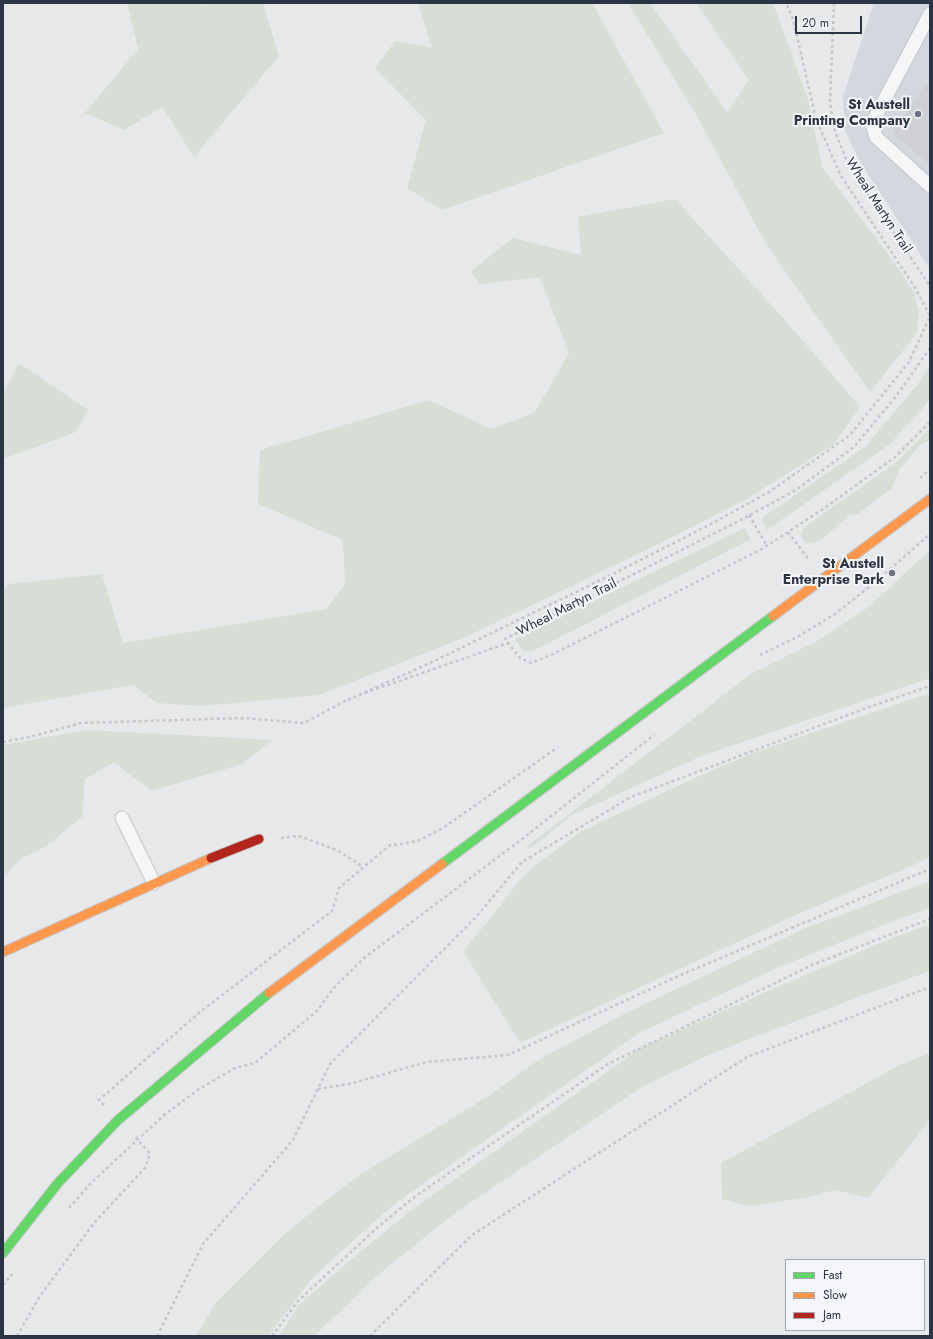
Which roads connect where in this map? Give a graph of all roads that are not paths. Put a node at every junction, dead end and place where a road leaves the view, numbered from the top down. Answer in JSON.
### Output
{"nodes":[{"id":1,"x":930,"y":14,"type":"edge"},
{"id":2,"x":930,"y":186,"type":"edge"},
{"id":3,"x":930,"y":499,"type":"edge"},
{"id":4,"x":122,"y":818,"type":"dead end"},
{"id":5,"x":258,"y":839,"type":"road end"},
{"id":6,"x":154,"y":882,"type":"junction"},
{"id":7,"x":3,"y":952,"type":"edge"},
{"id":8,"x":3,"y":1253,"type":"edge"}],
"edges":[{"from":1,"to":2,"type":"lane"},
{"from":3,"to":8,"type":"main road"},
{"from":4,"to":6,"type":"lane"},
{"from":5,"to":6,"type":"main road"},
{"from":6,"to":7,"type":"main road"}]}
